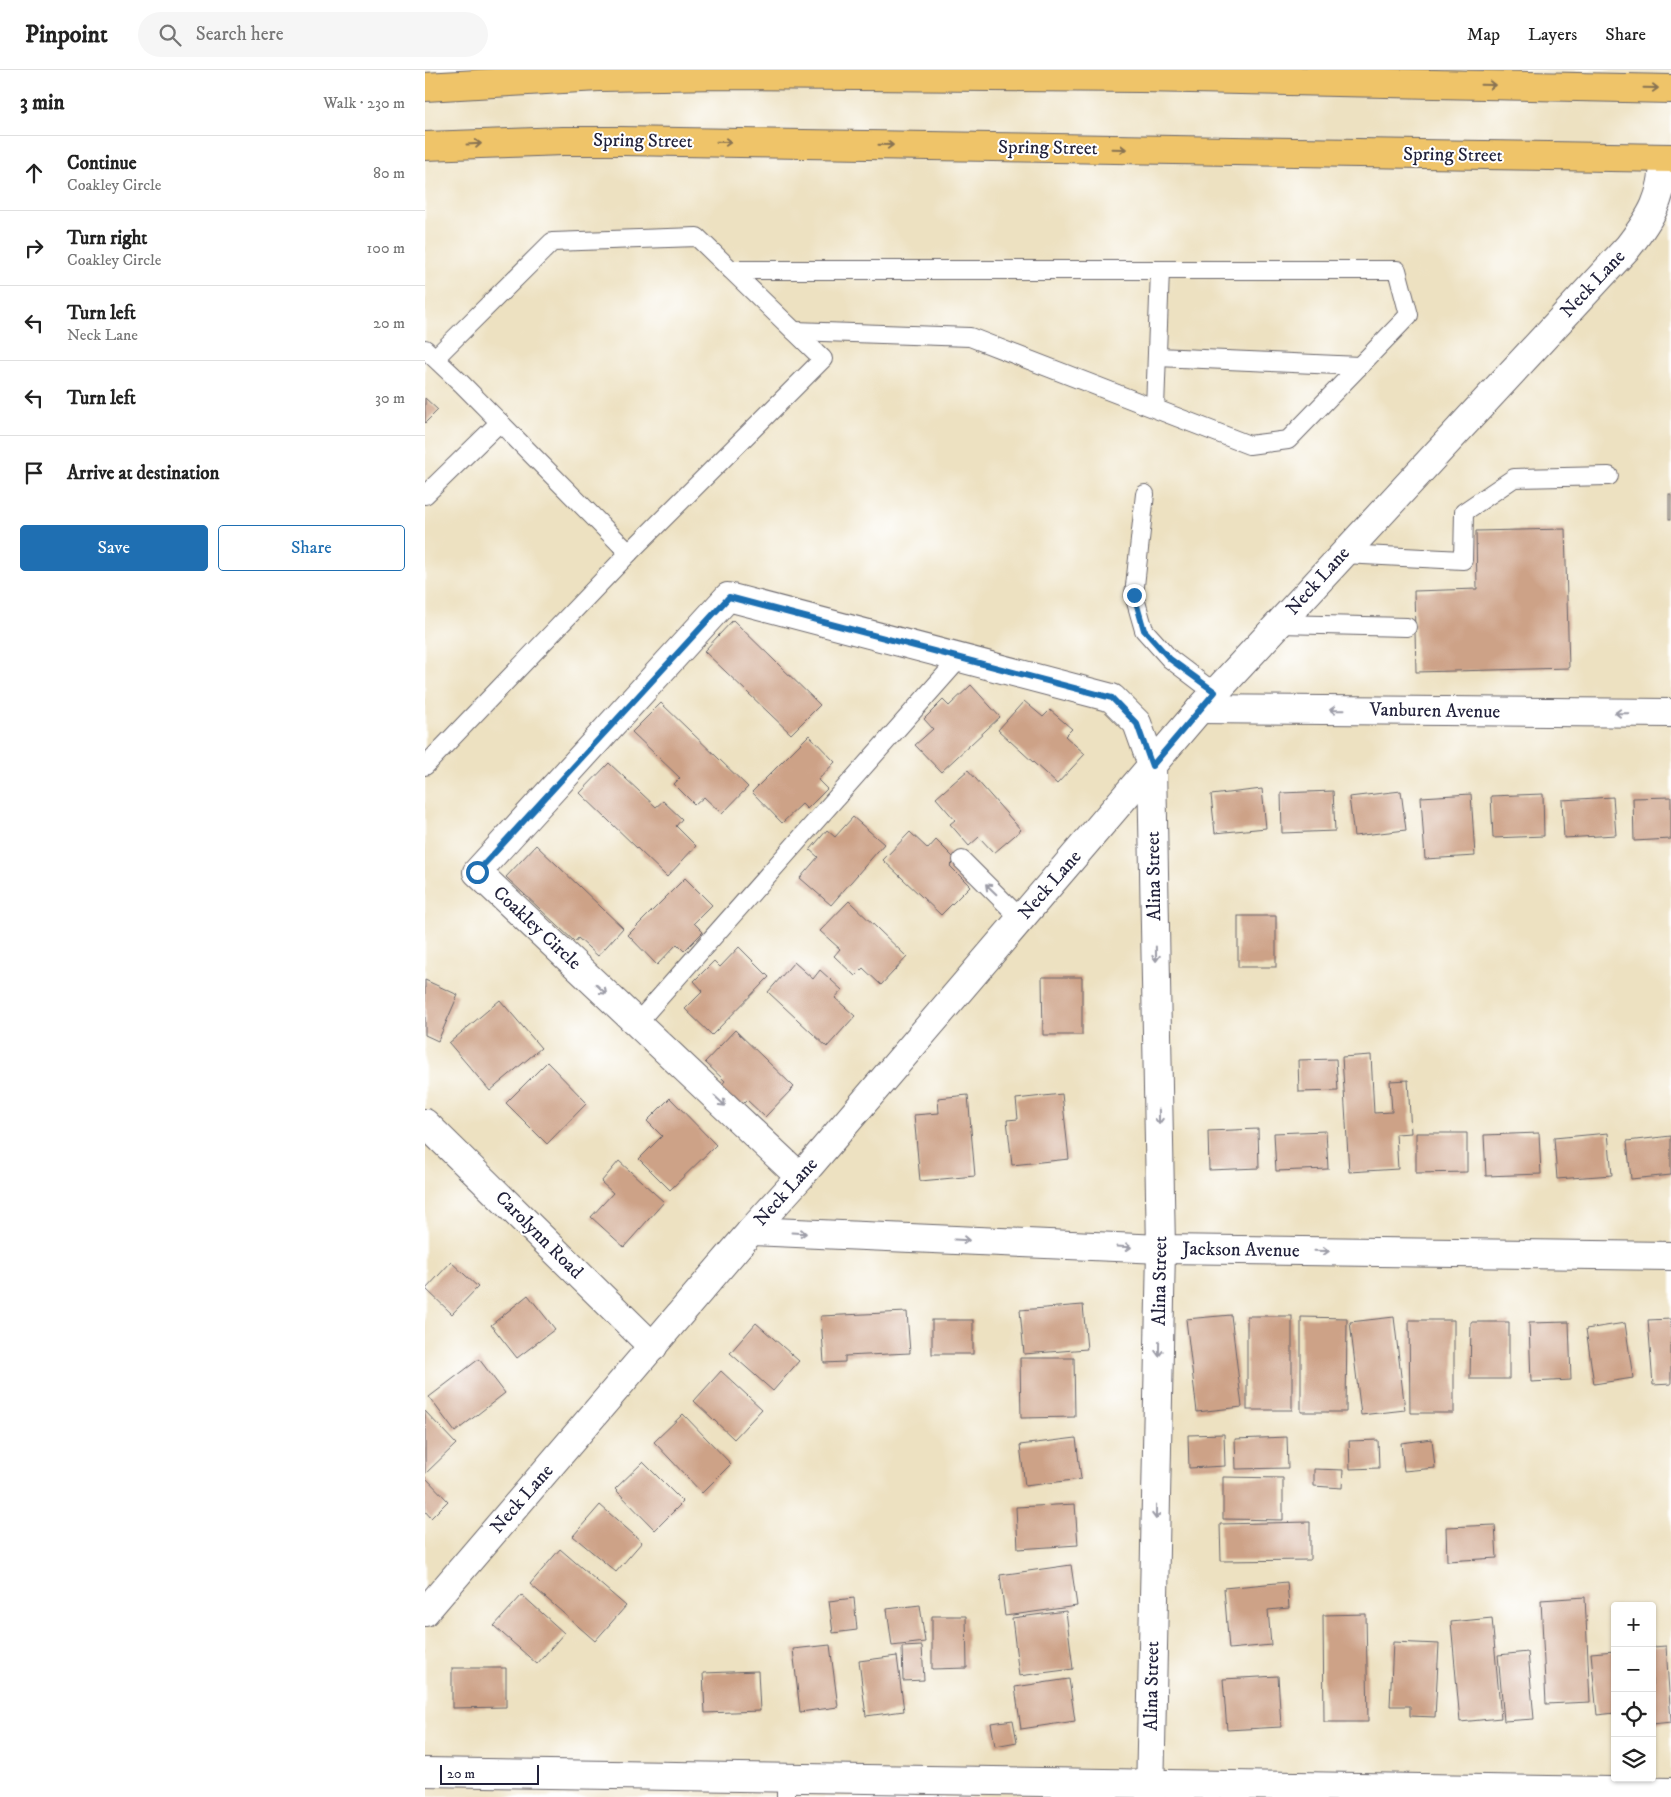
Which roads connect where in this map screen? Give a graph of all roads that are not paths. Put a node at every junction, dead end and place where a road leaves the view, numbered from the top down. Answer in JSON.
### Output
{"nodes":[{"id":1,"x":425,"y":87,"type":"edge"},
{"id":2,"x":1671,"y":89,"type":"edge"},
{"id":3,"x":425,"y":146,"type":"edge"},
{"id":4,"x":1668,"y":158,"type":"edge"},
{"id":5,"x":731,"y":270,"type":"junction"},
{"id":6,"x":1160,"y":270,"type":"junction"},
{"id":7,"x":794,"y":331,"type":"junction"},
{"id":8,"x":430,"y":354,"type":"edge"},
{"id":9,"x":1157,"y":357,"type":"junction"},
{"id":10,"x":1360,"y":366,"type":"junction"},
{"id":11,"x":1155,"y":408,"type":"junction"},
{"id":12,"x":500,"y":422,"type":"junction"},
{"id":13,"x":1609,"y":476,"type":"dead end"},
{"id":14,"x":1145,"y":494,"type":"dead end"},
{"id":15,"x":425,"y":495,"type":"edge"},
{"id":16,"x":629,"y":552,"type":"junction"},
{"id":17,"x":1343,"y":554,"type":"junction"},
{"id":18,"x":1279,"y":624,"type":"junction"},
{"id":19,"x":1407,"y":627,"type":"dead end"},
{"id":20,"x":959,"y":658,"type":"junction"},
{"id":21,"x":1207,"y":701,"type":"junction"},
{"id":22,"x":1671,"y":714,"type":"edge"},
{"id":23,"x":425,"y":766,"type":"edge"},
{"id":24,"x":1152,"y":766,"type":"junction"},
{"id":25,"x":962,"y":860,"type":"dead end"},
{"id":26,"x":1021,"y":918,"type":"junction"},
{"id":27,"x":637,"y":1023,"type":"junction"},
{"id":28,"x":425,"y":1123,"type":"edge"},
{"id":29,"x":800,"y":1176,"type":"junction"},
{"id":30,"x":751,"y":1230,"type":"junction"},
{"id":31,"x":1161,"y":1249,"type":"junction"},
{"id":32,"x":1671,"y":1256,"type":"edge"},
{"id":33,"x":653,"y":1347,"type":"junction"},
{"id":34,"x":425,"y":1612,"type":"edge"},
{"id":35,"x":425,"y":1772,"type":"edge"},
{"id":36,"x":786,"y":1787,"type":"edge"},
{"id":37,"x":1150,"y":1790,"type":"edge"},
{"id":38,"x":1671,"y":1792,"type":"edge"}],
"edges":[{"from":1,"to":2,"type":"main road","one_way":true},
{"from":3,"to":4,"type":"main road","name":"Spring Street","one_way":true},
{"from":4,"to":17,"type":"street","name":"Neck Lane"},
{"from":5,"to":6,"type":"lane"},
{"from":5,"to":7,"type":"lane"},
{"from":5,"to":8,"type":"lane"},
{"from":6,"to":9,"type":"lane"},
{"from":6,"to":10,"type":"lane"},
{"from":7,"to":11,"type":"lane"},
{"from":7,"to":16,"type":"lane"},
{"from":8,"to":12,"type":"lane"},
{"from":9,"to":10,"type":"lane"},
{"from":9,"to":11,"type":"lane"},
{"from":10,"to":11,"type":"lane"},
{"from":12,"to":15,"type":"lane"},
{"from":12,"to":16,"type":"lane"},
{"from":13,"to":17,"type":"lane"},
{"from":14,"to":21,"type":"lane"},
{"from":16,"to":23,"type":"lane"},
{"from":17,"to":18,"type":"street","name":"Neck Lane"},
{"from":18,"to":19,"type":"lane"},
{"from":18,"to":21,"type":"street","name":"Neck Lane"},
{"from":20,"to":24,"type":"street","name":"Coakley Circle"},
{"from":20,"to":27,"type":"lane"},
{"from":20,"to":27,"type":"street","name":"Coakley Circle","one_way":true},
{"from":22,"to":21,"type":"street","name":"Vanburen Avenue","one_way":true},
{"from":21,"to":24,"type":"street","name":"Neck Lane"},
{"from":24,"to":26,"type":"street","name":"Neck Lane"},
{"from":24,"to":31,"type":"street","name":"Alina Street","one_way":true},
{"from":26,"to":25,"type":"lane","one_way":true},
{"from":26,"to":29,"type":"street","name":"Neck Lane"},
{"from":27,"to":29,"type":"street","name":"Coakley Circle","one_way":true},
{"from":28,"to":33,"type":"street","name":"Carolynn Road"},
{"from":29,"to":30,"type":"street","name":"Neck Lane"},
{"from":30,"to":31,"type":"street","name":"Jackson Avenue","one_way":true},
{"from":30,"to":33,"type":"street","name":"Neck Lane"},
{"from":31,"to":32,"type":"street","name":"Jackson Avenue","one_way":true},
{"from":31,"to":37,"type":"street","name":"Alina Street","one_way":true},
{"from":33,"to":34,"type":"street","name":"Neck Lane"},
{"from":35,"to":36,"type":"street"},
{"from":36,"to":37,"type":"street"},
{"from":37,"to":38,"type":"street"}]}
